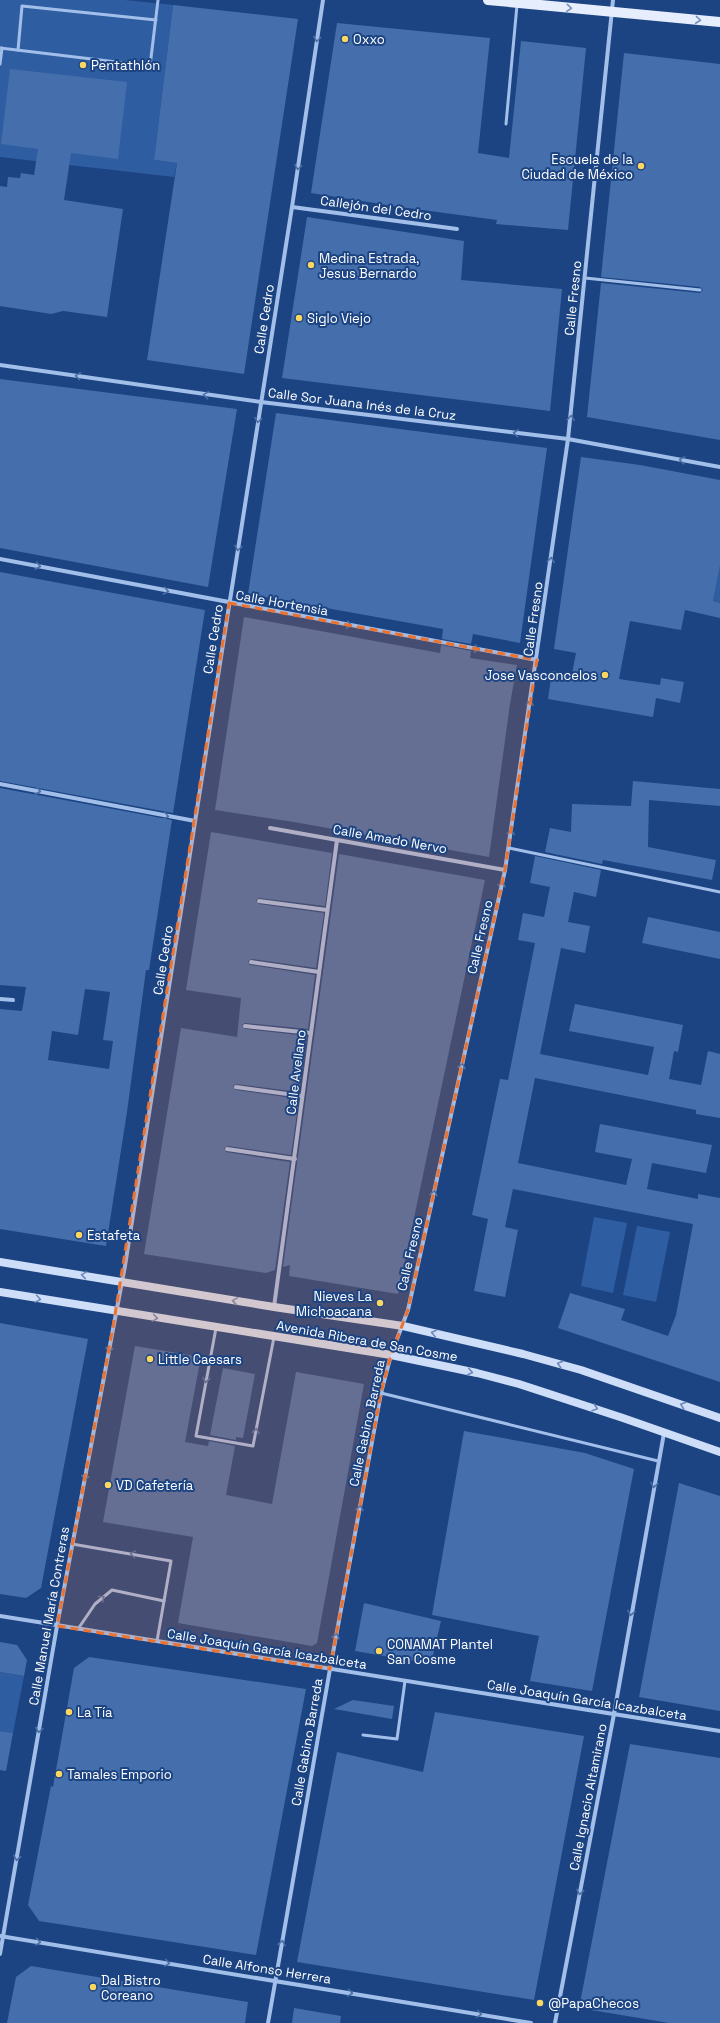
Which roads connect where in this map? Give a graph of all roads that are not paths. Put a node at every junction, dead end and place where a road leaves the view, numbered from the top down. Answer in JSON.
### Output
{"nodes":[{"id":1,"x":158,"y":0,"type":"edge"},
{"id":2,"x":323,"y":0,"type":"edge"},
{"id":3,"x":488,"y":0,"type":"edge"},
{"id":4,"x":613,"y":0,"type":"edge"},
{"id":5,"x":518,"y":3,"type":"junction"},
{"id":6,"x":612,"y":12,"type":"junction"},
{"id":7,"x":156,"y":20,"type":"junction"},
{"id":8,"x":720,"y":22,"type":"edge"},
{"id":9,"x":1,"y":48,"type":"edge"},
{"id":10,"x":18,"y":50,"type":"junction"},
{"id":11,"x":0,"y":64,"type":"edge"},
{"id":12,"x":506,"y":124,"type":"dead end"},
{"id":13,"x":292,"y":207,"type":"junction"},
{"id":14,"x":457,"y":229,"type":"dead end"},
{"id":15,"x":584,"y":278,"type":"junction"},
{"id":16,"x":700,"y":290,"type":"dead end"},
{"id":17,"x":0,"y":365,"type":"edge"},
{"id":18,"x":261,"y":402,"type":"junction"},
{"id":19,"x":568,"y":439,"type":"junction"},
{"id":20,"x":720,"y":467,"type":"edge"},
{"id":21,"x":0,"y":559,"type":"edge"},
{"id":22,"x":229,"y":603,"type":"junction"},
{"id":23,"x":537,"y":660,"type":"junction"},
{"id":24,"x":0,"y":784,"type":"edge"},
{"id":25,"x":195,"y":821,"type":"junction"},
{"id":26,"x":270,"y":828,"type":"dead end"},
{"id":27,"x":336,"y":840,"type":"junction"},
{"id":28,"x":509,"y":848,"type":"junction"},
{"id":29,"x":506,"y":870,"type":"junction"},
{"id":30,"x":720,"y":892,"type":"edge"},
{"id":31,"x":259,"y":901,"type":"dead end"},
{"id":32,"x":327,"y":910,"type":"junction"},
{"id":33,"x":251,"y":962,"type":"dead end"},
{"id":34,"x":319,"y":972,"type":"junction"},
{"id":35,"x":0,"y":999,"type":"edge"},
{"id":36,"x":13,"y":1000,"type":"dead end"},
{"id":37,"x":245,"y":1026,"type":"dead end"},
{"id":38,"x":311,"y":1033,"type":"junction"},
{"id":39,"x":236,"y":1087,"type":"dead end"},
{"id":40,"x":302,"y":1096,"type":"junction"},
{"id":41,"x":227,"y":1149,"type":"dead end"},
{"id":42,"x":295,"y":1159,"type":"junction"},
{"id":43,"x":0,"y":1262,"type":"edge"},
{"id":44,"x":122,"y":1282,"type":"junction"},
{"id":45,"x":0,"y":1292,"type":"edge"},
{"id":46,"x":274,"y":1307,"type":"junction"},
{"id":47,"x":117,"y":1312,"type":"junction"},
{"id":48,"x":403,"y":1326,"type":"junction"},
{"id":49,"x":216,"y":1328,"type":"junction"},
{"id":50,"x":274,"y":1337,"type":"junction"},
{"id":51,"x":391,"y":1355,"type":"junction"},
{"id":52,"x":381,"y":1393,"type":"junction"},
{"id":53,"x":720,"y":1418,"type":"edge"},
{"id":54,"x":664,"y":1433,"type":"junction"},
{"id":55,"x":720,"y":1452,"type":"edge"},
{"id":56,"x":658,"y":1461,"type":"junction"},
{"id":57,"x":72,"y":1544,"type":"junction"},
{"id":58,"x":164,"y":1601,"type":"junction"},
{"id":59,"x":0,"y":1616,"type":"edge"},
{"id":60,"x":57,"y":1626,"type":"junction"},
{"id":61,"x":78,"y":1629,"type":"junction"},
{"id":62,"x":157,"y":1642,"type":"junction"},
{"id":63,"x":330,"y":1669,"type":"junction"},
{"id":64,"x":405,"y":1681,"type":"junction"},
{"id":65,"x":614,"y":1714,"type":"junction"},
{"id":66,"x":720,"y":1731,"type":"edge"},
{"id":67,"x":364,"y":1735,"type":"dead end"},
{"id":68,"x":2,"y":1936,"type":"edge"},
{"id":69,"x":0,"y":1954,"type":"edge"},
{"id":70,"x":276,"y":1980,"type":"junction"},
{"id":71,"x":268,"y":2023,"type":"edge"},
{"id":72,"x":531,"y":2023,"type":"edge"},
{"id":73,"x":555,"y":2023,"type":"edge"}],
"edges":[{"from":1,"to":7,"type":"lane"},
{"from":2,"to":13,"type":"street","name":"Calle Cedro","one_way":true},
{"from":3,"to":5,"type":"main road"},
{"from":4,"to":6,"type":"street","name":"Calle Fresno"},
{"from":5,"to":6,"type":"main road","one_way":true},
{"from":5,"to":12,"type":"lane"},
{"from":6,"to":8,"type":"main road","one_way":true},
{"from":6,"to":15,"type":"street","name":"Calle Fresno"},
{"from":7,"to":10,"type":"lane"},
{"from":7,"to":10,"type":"lane"},
{"from":9,"to":10,"type":"lane"},
{"from":9,"to":11,"type":"lane"},
{"from":13,"to":14,"type":"street","name":"Callejón del Cedro"},
{"from":13,"to":18,"type":"street","name":"Calle Cedro"},
{"from":15,"to":16,"type":"lane"},
{"from":19,"to":15,"type":"street","name":"Calle Fresno","one_way":true},
{"from":18,"to":17,"type":"street","name":"Calle Sor Juana Inés de la Cruz","one_way":true},
{"from":19,"to":18,"type":"street","name":"Calle Sor Juana Inés de la Cruz","one_way":true},
{"from":18,"to":22,"type":"street","name":"Calle Cedro","one_way":true},
{"from":20,"to":19,"type":"street","name":"Calle Sor Juana Inés de la Cruz","one_way":true},
{"from":23,"to":19,"type":"street","name":"Calle Fresno","one_way":true},
{"from":21,"to":22,"type":"street","name":"Calle Hortensia","one_way":true},
{"from":22,"to":23,"type":"street","name":"Calle Hortensia","one_way":true},
{"from":22,"to":25,"type":"street","name":"Calle Cedro"},
{"from":28,"to":23,"type":"street","name":"Calle Fresno","one_way":true},
{"from":24,"to":25,"type":"street","one_way":true},
{"from":25,"to":44,"type":"street","name":"Calle Cedro"},
{"from":26,"to":27,"type":"street","name":"Calle Amado Nervo"},
{"from":27,"to":29,"type":"street","name":"Calle Amado Nervo"},
{"from":27,"to":32,"type":"street","name":"Calle Avellano"},
{"from":28,"to":29,"type":"street","name":"Calle Fresno"},
{"from":28,"to":30,"type":"lane"},
{"from":48,"to":29,"type":"street","name":"Calle Fresno","one_way":true},
{"from":31,"to":32,"type":"street"},
{"from":32,"to":34,"type":"street","name":"Calle Avellano"},
{"from":33,"to":34,"type":"street"},
{"from":34,"to":38,"type":"street","name":"Calle Avellano"},
{"from":35,"to":36,"type":"street"},
{"from":37,"to":38,"type":"street"},
{"from":38,"to":40,"type":"street","name":"Calle Avellano"},
{"from":39,"to":40,"type":"street"},
{"from":40,"to":42,"type":"street","name":"Calle Avellano"},
{"from":41,"to":42,"type":"street"},
{"from":42,"to":46,"type":"street","name":"Calle Avellano"},
{"from":44,"to":43,"type":"main road","name":"Avenida Ribera de San Cosme","one_way":true},
{"from":46,"to":44,"type":"main road","name":"Avenida Ribera de San Cosme","one_way":true},
{"from":44,"to":47,"type":"street","name":"Calle Manuel María Contreras"},
{"from":45,"to":47,"type":"main road","name":"Avenida Ribera de San Cosme","one_way":true},
{"from":46,"to":48,"type":"main road","name":"Avenida Ribera de San Cosme"},
{"from":47,"to":49,"type":"main road","name":"Avenida Ribera de San Cosme","one_way":true},
{"from":47,"to":57,"type":"street","name":"Calle Manuel María Contreras","one_way":true},
{"from":48,"to":51,"type":"street","name":"Calle Gabino Barreda"},
{"from":53,"to":48,"type":"main road","name":"Avenida Ribera de San Cosme","one_way":true},
{"from":49,"to":50,"type":"main road","name":"Avenida Ribera de San Cosme"},
{"from":49,"to":50,"type":"lane","one_way":true},
{"from":50,"to":51,"type":"main road","name":"Avenida Ribera de San Cosme"},
{"from":51,"to":52,"type":"street","name":"Calle Gabino Barreda"},
{"from":51,"to":54,"type":"main road","name":"Avenida Ribera de San Cosme","one_way":true},
{"from":52,"to":56,"type":"lane"},
{"from":63,"to":52,"type":"street","name":"Calle Gabino Barreda","one_way":true},
{"from":54,"to":55,"type":"main road","name":"Avenida Ribera de San Cosme"},
{"from":54,"to":56,"type":"street","name":"Calle Ignacio Altamirano"},
{"from":56,"to":65,"type":"street","name":"Calle Ignacio Altamirano","one_way":true},
{"from":58,"to":57,"type":"lane","one_way":true},
{"from":57,"to":60,"type":"street","name":"Calle Manuel María Contreras"},
{"from":61,"to":58,"type":"lane","one_way":true},
{"from":58,"to":62,"type":"lane"},
{"from":59,"to":60,"type":"street","name":"Calle Joaquín García Icazbalceta"},
{"from":60,"to":61,"type":"street","name":"Calle Joaquín García Icazbalceta"},
{"from":60,"to":68,"type":"street","name":"Calle Manuel María Contreras","one_way":true},
{"from":61,"to":62,"type":"street","name":"Calle Joaquín García Icazbalceta"},
{"from":62,"to":63,"type":"street","name":"Calle Joaquín García Icazbalceta"},
{"from":63,"to":64,"type":"street","name":"Calle Joaquín García Icazbalceta"},
{"from":70,"to":63,"type":"street","name":"Calle Gabino Barreda","one_way":true},
{"from":64,"to":65,"type":"street","name":"Calle Joaquín García Icazbalceta"},
{"from":64,"to":67,"type":"lane"},
{"from":65,"to":66,"type":"street","name":"Calle Joaquín García Icazbalceta"},
{"from":65,"to":73,"type":"street","name":"Calle Ignacio Altamirano","one_way":true},
{"from":68,"to":69,"type":"street","name":"Calle Manuel María Contreras"},
{"from":68,"to":70,"type":"street","name":"Calle Alfonso Herrera","one_way":true},
{"from":70,"to":71,"type":"street","name":"Calle Gabino Barreda"},
{"from":70,"to":72,"type":"street","name":"Calle Alfonso Herrera","one_way":true}]}
